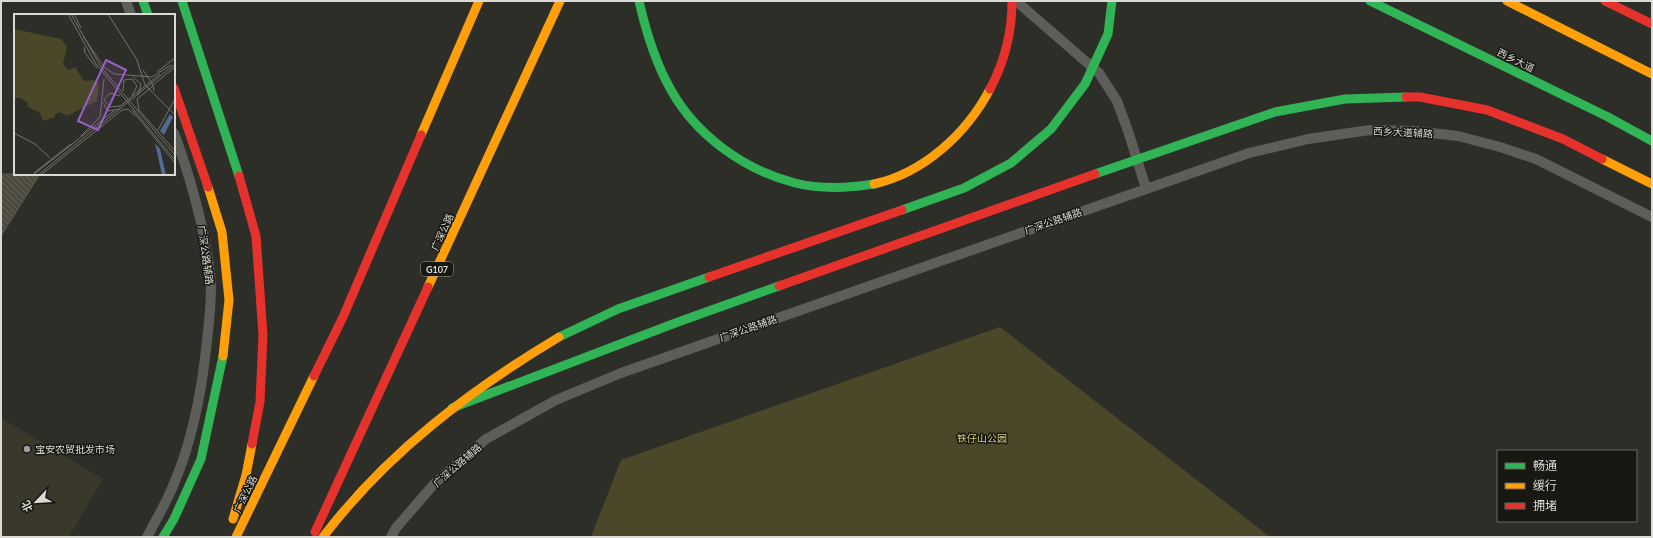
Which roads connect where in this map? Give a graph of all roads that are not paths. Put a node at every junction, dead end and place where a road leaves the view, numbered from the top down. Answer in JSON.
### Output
{"nodes":[{"id":1,"x":126,"y":1,"type":"edge"},
{"id":2,"x":143,"y":1,"type":"edge"},
{"id":3,"x":182,"y":1,"type":"edge"},
{"id":4,"x":479,"y":1,"type":"edge"},
{"id":5,"x":560,"y":1,"type":"edge"},
{"id":6,"x":638,"y":1,"type":"edge"},
{"id":7,"x":1012,"y":1,"type":"edge"},
{"id":8,"x":1016,"y":1,"type":"edge"},
{"id":9,"x":1112,"y":1,"type":"edge"},
{"id":10,"x":1370,"y":1,"type":"edge"},
{"id":11,"x":1507,"y":1,"type":"edge"},
{"id":12,"x":1605,"y":1,"type":"edge"},
{"id":13,"x":132,"y":14,"type":"edge"},
{"id":14,"x":148,"y":14,"type":"edge"},
{"id":15,"x":1652,"y":24,"type":"edge"},
{"id":16,"x":1652,"y":74,"type":"edge"},
{"id":17,"x":175,"y":91,"type":"edge"},
{"id":18,"x":175,"y":136,"type":"edge"},
{"id":19,"x":1652,"y":141,"type":"edge"},
{"id":20,"x":1652,"y":184,"type":"edge"},
{"id":21,"x":1146,"y":188,"type":"junction"},
{"id":22,"x":1652,"y":217,"type":"edge"},
{"id":23,"x":452,"y":408,"type":"junction"},
{"id":24,"x":147,"y":537,"type":"edge"},
{"id":25,"x":163,"y":537,"type":"edge"},
{"id":26,"x":227,"y":537,"type":"edge"},
{"id":27,"x":236,"y":537,"type":"edge"},
{"id":28,"x":313,"y":537,"type":"edge"},
{"id":29,"x":322,"y":537,"type":"edge"},
{"id":30,"x":391,"y":537,"type":"edge"}],
"edges":[{"from":1,"to":13,"type":"lane"},
{"from":2,"to":14,"type":"main road"},
{"from":3,"to":26,"type":"main road"},
{"from":4,"to":27,"type":"main road","name":"广深公路"},
{"from":5,"to":28,"type":"main road","name":"广深公路","number":"G107"},
{"from":6,"to":7,"type":"main road"},
{"from":8,"to":21,"type":"lane"},
{"from":9,"to":23,"type":"main road"},
{"from":10,"to":19,"type":"main road","name":"西乡大道"},
{"from":11,"to":16,"type":"main road"},
{"from":12,"to":15,"type":"main road"},
{"from":17,"to":25,"type":"main road"},
{"from":18,"to":24,"type":"lane","name":"广深公路辅路"},
{"from":20,"to":23,"type":"main road"},
{"from":21,"to":22,"type":"lane","name":"西乡大道辅路"},
{"from":21,"to":30,"type":"lane","name":"广深公路辅路"},
{"from":23,"to":29,"type":"main road"}]}
